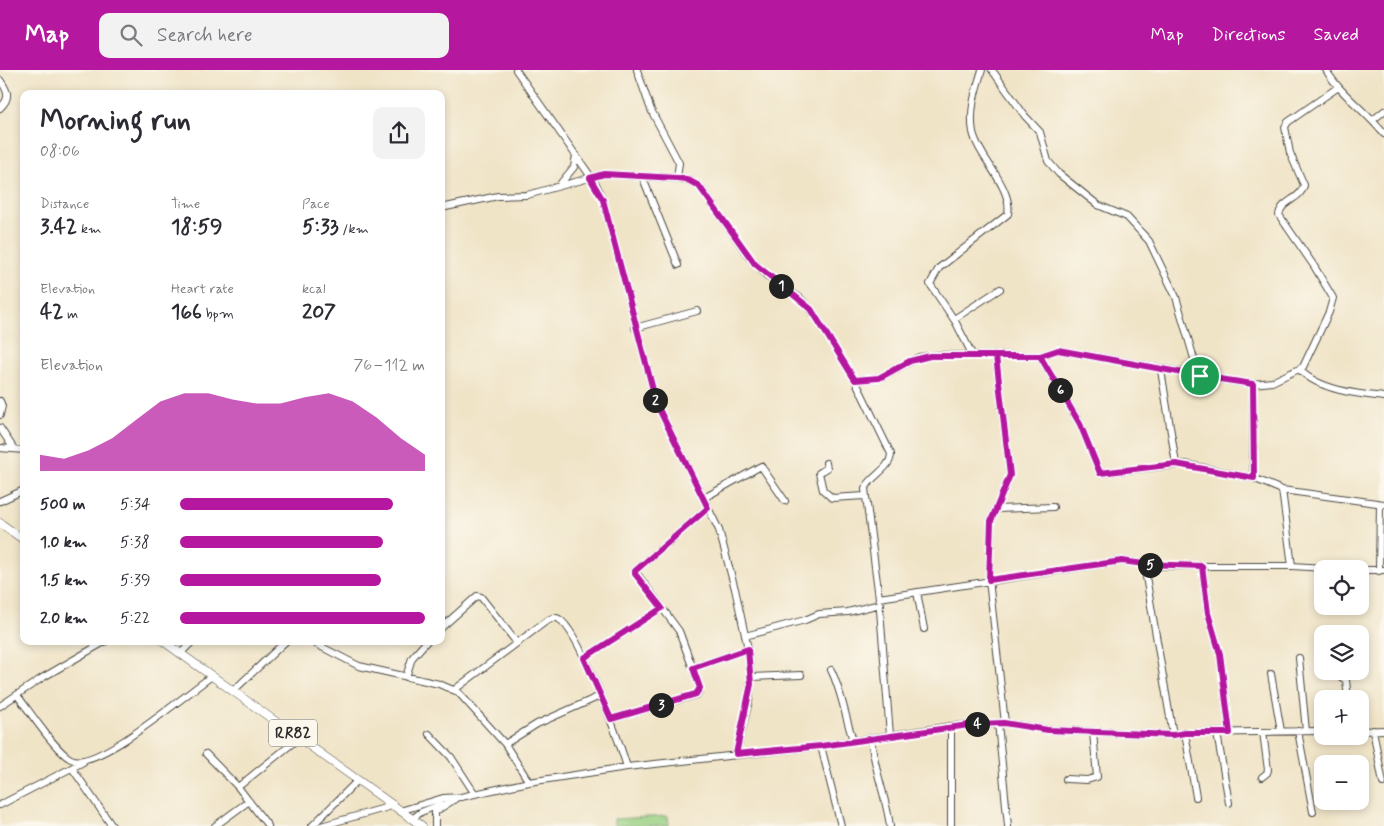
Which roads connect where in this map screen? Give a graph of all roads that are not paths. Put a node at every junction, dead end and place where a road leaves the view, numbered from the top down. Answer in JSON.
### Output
{"nodes":[{"id":1,"x":516,"y":70,"type":"edge"},
{"id":2,"x":638,"y":70,"type":"edge"},
{"id":3,"x":982,"y":70,"type":"edge"},
{"id":4,"x":992,"y":70,"type":"edge"},
{"id":5,"x":1326,"y":70,"type":"edge"},
{"id":6,"x":0,"y":80,"type":"edge"},
{"id":7,"x":1337,"y":88,"type":"junction"},
{"id":8,"x":0,"y":108,"type":"edge"},
{"id":9,"x":1384,"y":112,"type":"edge"},
{"id":10,"x":1373,"y":120,"type":"junction"},
{"id":11,"x":1384,"y":134,"type":"edge"},
{"id":12,"x":576,"y":155,"type":"junction"},
{"id":13,"x":642,"y":176,"type":"junction"},
{"id":14,"x":590,"y":178,"type":"junction"},
{"id":15,"x":677,"y":178,"type":"junction"},
{"id":16,"x":558,"y":186,"type":"junction"},
{"id":17,"x":445,"y":207,"type":"edge"},
{"id":18,"x":678,"y":265,"type":"dead end"},
{"id":19,"x":1000,"y":289,"type":"dead end"},
{"id":20,"x":697,"y":311,"type":"dead end"},
{"id":21,"x":954,"y":319,"type":"junction"},
{"id":22,"x":635,"y":328,"type":"junction"},
{"id":23,"x":973,"y":356,"type":"junction"},
{"id":24,"x":996,"y":356,"type":"junction"},
{"id":25,"x":1040,"y":356,"type":"junction"},
{"id":26,"x":1161,"y":370,"type":"junction"},
{"id":27,"x":1300,"y":370,"type":"junction"},
{"id":28,"x":1200,"y":376,"type":"junction"},
{"id":29,"x":855,"y":380,"type":"junction"},
{"id":30,"x":1253,"y":384,"type":"junction"},
{"id":31,"x":1384,"y":397,"type":"edge"},
{"id":32,"x":0,"y":401,"type":"edge"},
{"id":33,"x":0,"y":415,"type":"edge"},
{"id":34,"x":0,"y":428,"type":"edge"},
{"id":35,"x":0,"y":448,"type":"edge"},
{"id":36,"x":14,"y":449,"type":"junction"},
{"id":37,"x":20,"y":450,"type":"edge"},
{"id":38,"x":826,"y":463,"type":"dead end"},
{"id":39,"x":1176,"y":464,"type":"junction"},
{"id":40,"x":1254,"y":478,"type":"junction"},
{"id":41,"x":1282,"y":490,"type":"junction"},
{"id":42,"x":20,"y":492,"type":"edge"},
{"id":43,"x":865,"y":496,"type":"junction"},
{"id":44,"x":704,"y":498,"type":"junction"},
{"id":45,"x":0,"y":501,"type":"edge"},
{"id":46,"x":785,"y":501,"type":"dead end"},
{"id":47,"x":1382,"y":504,"type":"edge"},
{"id":48,"x":1053,"y":507,"type":"dead end"},
{"id":49,"x":708,"y":508,"type":"junction"},
{"id":50,"x":997,"y":508,"type":"junction"},
{"id":51,"x":0,"y":523,"type":"edge"},
{"id":52,"x":20,"y":537,"type":"edge"},
{"id":53,"x":1144,"y":564,"type":"junction"},
{"id":54,"x":1202,"y":566,"type":"junction"},
{"id":55,"x":1292,"y":566,"type":"junction"},
{"id":56,"x":1314,"y":567,"type":"edge"},
{"id":57,"x":1369,"y":570,"type":"edge"},
{"id":58,"x":1382,"y":571,"type":"edge"},
{"id":59,"x":989,"y":580,"type":"junction"},
{"id":60,"x":917,"y":592,"type":"junction"},
{"id":61,"x":879,"y":601,"type":"junction"},
{"id":62,"x":662,"y":608,"type":"junction"},
{"id":63,"x":445,"y":624,"type":"edge"},
{"id":64,"x":924,"y":629,"type":"dead end"},
{"id":65,"x":745,"y":636,"type":"junction"},
{"id":66,"x":517,"y":643,"type":"junction"},
{"id":67,"x":99,"y":645,"type":"edge"},
{"id":68,"x":168,"y":645,"type":"edge"},
{"id":69,"x":189,"y":645,"type":"edge"},
{"id":70,"x":282,"y":645,"type":"edge"},
{"id":71,"x":318,"y":645,"type":"edge"},
{"id":72,"x":423,"y":645,"type":"edge"},
{"id":73,"x":748,"y":649,"type":"junction"},
{"id":74,"x":180,"y":654,"type":"junction"},
{"id":75,"x":584,"y":658,"type":"junction"},
{"id":76,"x":1299,"y":658,"type":"dead end"},
{"id":77,"x":693,"y":668,"type":"junction"},
{"id":78,"x":831,"y":670,"type":"dead end"},
{"id":79,"x":1270,"y":674,"type":"dead end"},
{"id":80,"x":801,"y":675,"type":"dead end"},
{"id":81,"x":212,"y":676,"type":"junction"},
{"id":82,"x":406,"y":677,"type":"junction"},
{"id":83,"x":751,"y":677,"type":"junction"},
{"id":84,"x":454,"y":690,"type":"junction"},
{"id":85,"x":233,"y":692,"type":"junction"},
{"id":86,"x":17,"y":695,"type":"junction"},
{"id":87,"x":600,"y":696,"type":"junction"},
{"id":88,"x":0,"y":706,"type":"edge"},
{"id":89,"x":611,"y":719,"type":"junction"},
{"id":90,"x":1001,"y":723,"type":"junction"},
{"id":91,"x":951,"y":726,"type":"junction"},
{"id":92,"x":1369,"y":730,"type":"edge"},
{"id":93,"x":1373,"y":730,"type":"junction"},
{"id":94,"x":1384,"y":730,"type":"edge"},
{"id":95,"x":1281,"y":731,"type":"junction"},
{"id":96,"x":1298,"y":731,"type":"junction"},
{"id":97,"x":1306,"y":731,"type":"junction"},
{"id":98,"x":1314,"y":731,"type":"edge"},
{"id":99,"x":1092,"y":732,"type":"junction"},
{"id":100,"x":1217,"y":732,"type":"junction"},
{"id":101,"x":1263,"y":732,"type":"junction"},
{"id":102,"x":1185,"y":733,"type":"junction"},
{"id":103,"x":1230,"y":733,"type":"junction"},
{"id":104,"x":429,"y":734,"type":"dead end"},
{"id":105,"x":890,"y":735,"type":"junction"},
{"id":106,"x":1173,"y":735,"type":"junction"},
{"id":107,"x":299,"y":738,"type":"junction"},
{"id":108,"x":871,"y":738,"type":"junction"},
{"id":109,"x":853,"y":740,"type":"junction"},
{"id":110,"x":505,"y":744,"type":"junction"},
{"id":111,"x":821,"y":746,"type":"junction"},
{"id":112,"x":206,"y":754,"type":"dead end"},
{"id":113,"x":736,"y":754,"type":"junction"},
{"id":114,"x":88,"y":759,"type":"junction"},
{"id":115,"x":627,"y":767,"type":"junction"},
{"id":116,"x":72,"y":768,"type":"junction"},
{"id":117,"x":1262,"y":777,"type":"dead end"},
{"id":118,"x":1066,"y":779,"type":"dead end"},
{"id":119,"x":357,"y":781,"type":"junction"},
{"id":120,"x":529,"y":782,"type":"junction"},
{"id":121,"x":1383,"y":783,"type":"dead end"},
{"id":122,"x":238,"y":787,"type":"junction"},
{"id":123,"x":475,"y":794,"type":"junction"},
{"id":124,"x":461,"y":797,"type":"junction"},
{"id":125,"x":1196,"y":797,"type":"dead end"},
{"id":126,"x":248,"y":801,"type":"junction"},
{"id":127,"x":448,"y":802,"type":"junction"},
{"id":128,"x":1229,"y":803,"type":"dead end"},
{"id":129,"x":0,"y":805,"type":"edge"},
{"id":130,"x":392,"y":806,"type":"junction"},
{"id":131,"x":400,"y":811,"type":"junction"},
{"id":132,"x":1313,"y":812,"type":"dead end"},
{"id":133,"x":412,"y":819,"type":"junction"},
{"id":134,"x":339,"y":823,"type":"edge"},
{"id":135,"x":112,"y":826,"type":"edge"},
{"id":136,"x":215,"y":826,"type":"edge"},
{"id":137,"x":268,"y":826,"type":"edge"},
{"id":138,"x":312,"y":826,"type":"edge"},
{"id":139,"x":321,"y":826,"type":"edge"},
{"id":140,"x":422,"y":826,"type":"edge"},
{"id":141,"x":435,"y":826,"type":"edge"},
{"id":142,"x":841,"y":826,"type":"edge"},
{"id":143,"x":890,"y":826,"type":"edge"},
{"id":144,"x":951,"y":826,"type":"edge"},
{"id":145,"x":1008,"y":826,"type":"edge"}],
"edges":[{"from":1,"to":12,"type":"street"},
{"from":2,"to":15,"type":"street"},
{"from":3,"to":21,"type":"street"},
{"from":4,"to":28,"type":"street"},
{"from":5,"to":7,"type":"street"},
{"from":6,"to":8,"type":"street"},
{"from":7,"to":10,"type":"street"},
{"from":7,"to":27,"type":"street"},
{"from":9,"to":10,"type":"street"},
{"from":10,"to":11,"type":"street"},
{"from":12,"to":14,"type":"street"},
{"from":12,"to":16,"type":"street"},
{"from":13,"to":14,"type":"street"},
{"from":13,"to":15,"type":"street"},
{"from":13,"to":18,"type":"street"},
{"from":14,"to":16,"type":"street"},
{"from":14,"to":22,"type":"street"},
{"from":15,"to":29,"type":"street"},
{"from":16,"to":17,"type":"street"},
{"from":19,"to":21,"type":"street"},
{"from":20,"to":22,"type":"street"},
{"from":21,"to":23,"type":"street"},
{"from":22,"to":44,"type":"street"},
{"from":23,"to":24,"type":"street"},
{"from":23,"to":29,"type":"street"},
{"from":24,"to":25,"type":"street"},
{"from":24,"to":50,"type":"street"},
{"from":25,"to":26,"type":"street"},
{"from":25,"to":39,"type":"street"},
{"from":26,"to":28,"type":"street"},
{"from":26,"to":39,"type":"street"},
{"from":27,"to":30,"type":"street"},
{"from":27,"to":31,"type":"street"},
{"from":28,"to":30,"type":"street"},
{"from":29,"to":43,"type":"street"},
{"from":30,"to":40,"type":"street"},
{"from":32,"to":33,"type":"street"},
{"from":34,"to":36,"type":"street"},
{"from":35,"to":36,"type":"street"},
{"from":36,"to":37,"type":"street"},
{"from":38,"to":43,"type":"street"},
{"from":39,"to":40,"type":"street"},
{"from":40,"to":41,"type":"street"},
{"from":41,"to":47,"type":"street"},
{"from":41,"to":55,"type":"street"},
{"from":42,"to":45,"type":"street"},
{"from":43,"to":61,"type":"street"},
{"from":44,"to":46,"type":"street"},
{"from":44,"to":49,"type":"street"},
{"from":47,"to":58,"type":"street"},
{"from":48,"to":50,"type":"street"},
{"from":49,"to":62,"type":"street"},
{"from":49,"to":65,"type":"street"},
{"from":50,"to":59,"type":"street"},
{"from":51,"to":52,"type":"main road"},
{"from":53,"to":54,"type":"street"},
{"from":53,"to":59,"type":"street"},
{"from":53,"to":106,"type":"street"},
{"from":54,"to":55,"type":"street"},
{"from":54,"to":103,"type":"street"},
{"from":55,"to":56,"type":"street"},
{"from":57,"to":58,"type":"street"},
{"from":59,"to":60,"type":"street"},
{"from":59,"to":90,"type":"street"},
{"from":60,"to":61,"type":"street"},
{"from":60,"to":64,"type":"street"},
{"from":61,"to":65,"type":"street"},
{"from":61,"to":105,"type":"street"},
{"from":62,"to":75,"type":"street"},
{"from":62,"to":77,"type":"street"},
{"from":63,"to":66,"type":"street"},
{"from":65,"to":73,"type":"street"},
{"from":66,"to":75,"type":"street"},
{"from":66,"to":84,"type":"street"},
{"from":67,"to":86,"type":"street"},
{"from":68,"to":74,"type":"main road","number":"RR82"},
{"from":69,"to":74,"type":"street"},
{"from":70,"to":85,"type":"street"},
{"from":71,"to":82,"type":"street"},
{"from":72,"to":82,"type":"street"},
{"from":73,"to":77,"type":"street"},
{"from":73,"to":83,"type":"street"},
{"from":74,"to":81,"type":"main road","number":"RR82"},
{"from":75,"to":87,"type":"street"},
{"from":76,"to":97,"type":"street"},
{"from":77,"to":89,"type":"street"},
{"from":78,"to":109,"type":"street"},
{"from":79,"to":95,"type":"street"},
{"from":80,"to":83,"type":"street"},
{"from":81,"to":85,"type":"main road","number":"RR82"},
{"from":81,"to":114,"type":"street"},
{"from":82,"to":84,"type":"street"},
{"from":83,"to":113,"type":"street"},
{"from":84,"to":110,"type":"street"},
{"from":85,"to":107,"type":"main road","number":"RR82"},
{"from":86,"to":88,"type":"street"},
{"from":86,"to":114,"type":"street"},
{"from":87,"to":89,"type":"street"},
{"from":87,"to":110,"type":"street"},
{"from":89,"to":115,"type":"street"},
{"from":90,"to":91,"type":"street"},
{"from":90,"to":99,"type":"street"},
{"from":90,"to":145,"type":"street"},
{"from":91,"to":105,"type":"street"},
{"from":91,"to":144,"type":"street"},
{"from":92,"to":93,"type":"street"},
{"from":93,"to":94,"type":"street"},
{"from":93,"to":121,"type":"street"},
{"from":95,"to":96,"type":"street"},
{"from":95,"to":101,"type":"street"},
{"from":96,"to":97,"type":"street"},
{"from":96,"to":132,"type":"street"},
{"from":97,"to":98,"type":"street"},
{"from":99,"to":106,"type":"street"},
{"from":99,"to":118,"type":"street"},
{"from":100,"to":102,"type":"street"},
{"from":100,"to":103,"type":"street"},
{"from":100,"to":128,"type":"street"},
{"from":101,"to":103,"type":"street"},
{"from":101,"to":117,"type":"street"},
{"from":102,"to":106,"type":"street"},
{"from":102,"to":125,"type":"street"},
{"from":104,"to":123,"type":"street"},
{"from":105,"to":108,"type":"street"},
{"from":107,"to":119,"type":"main road","number":"RR82"},
{"from":107,"to":122,"type":"street"},
{"from":108,"to":109,"type":"street"},
{"from":108,"to":143,"type":"street"},
{"from":109,"to":111,"type":"street"},
{"from":110,"to":120,"type":"street"},
{"from":111,"to":113,"type":"street"},
{"from":111,"to":142,"type":"street"},
{"from":112,"to":122,"type":"street"},
{"from":113,"to":115,"type":"street"},
{"from":114,"to":116,"type":"street"},
{"from":115,"to":120,"type":"street"},
{"from":116,"to":129,"type":"street"},
{"from":116,"to":135,"type":"street"},
{"from":119,"to":130,"type":"main road","number":"RR82"},
{"from":119,"to":138,"type":"street"},
{"from":120,"to":123,"type":"street"},
{"from":122,"to":126,"type":"street"},
{"from":123,"to":124,"type":"street"},
{"from":124,"to":127,"type":"street"},
{"from":124,"to":131,"type":"street"},
{"from":126,"to":136,"type":"street"},
{"from":126,"to":137,"type":"street"},
{"from":127,"to":133,"type":"street"},
{"from":127,"to":141,"type":"street"},
{"from":130,"to":131,"type":"main road","number":"RR82"},
{"from":130,"to":134,"type":"street"},
{"from":131,"to":133,"type":"main road","number":"RR82"},
{"from":133,"to":140,"type":"main road","number":"RR82"},
{"from":134,"to":139,"type":"street"}]}
